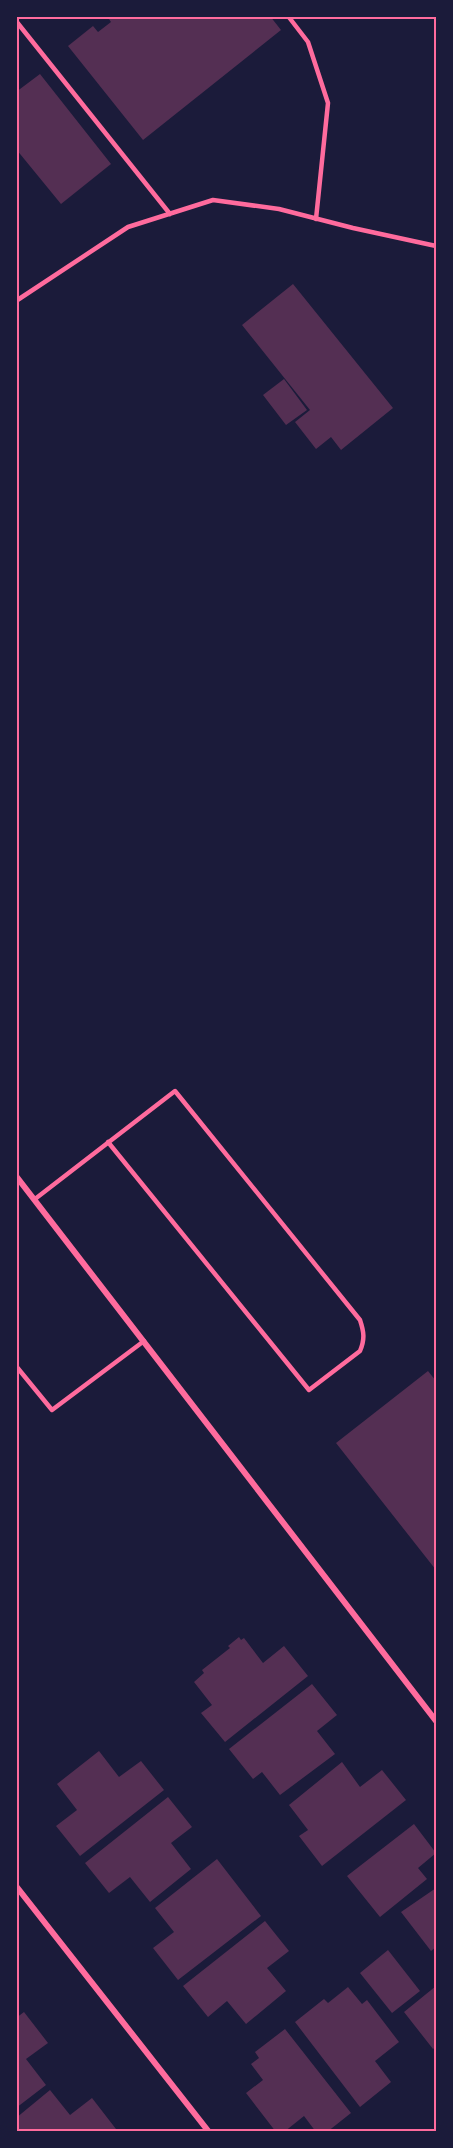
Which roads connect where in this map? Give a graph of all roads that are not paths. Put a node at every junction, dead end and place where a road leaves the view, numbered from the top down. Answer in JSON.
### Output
{"nodes":[{"id":1,"x":288,"y":16,"type":"edge"},
{"id":2,"x":16,"y":21,"type":"edge"},
{"id":3,"x":170,"y":214,"type":"junction"},
{"id":4,"x":316,"y":219,"type":"junction"},
{"id":5,"x":436,"y":246,"type":"edge"},
{"id":6,"x":16,"y":301,"type":"edge"},
{"id":7,"x":108,"y":1142,"type":"junction"},
{"id":8,"x":16,"y":1176,"type":"edge"},
{"id":9,"x":35,"y":1199,"type":"junction"},
{"id":10,"x":144,"y":1341,"type":"junction"},
{"id":11,"x":16,"y":1366,"type":"edge"},
{"id":12,"x":436,"y":1720,"type":"edge"},
{"id":13,"x":16,"y":1886,"type":"edge"},
{"id":14,"x":209,"y":2132,"type":"edge"}],
"edges":[{"from":1,"to":4,"type":"lane"},
{"from":2,"to":3,"type":"lane"},
{"from":3,"to":4,"type":"lane"},
{"from":3,"to":6,"type":"lane"},
{"from":4,"to":5,"type":"lane"},
{"from":7,"to":7,"type":"lane"},
{"from":7,"to":9,"type":"lane"},
{"from":8,"to":9,"type":"street"},
{"from":9,"to":10,"type":"street"},
{"from":10,"to":11,"type":"lane"},
{"from":10,"to":12,"type":"street"},
{"from":13,"to":14,"type":"street"}]}
